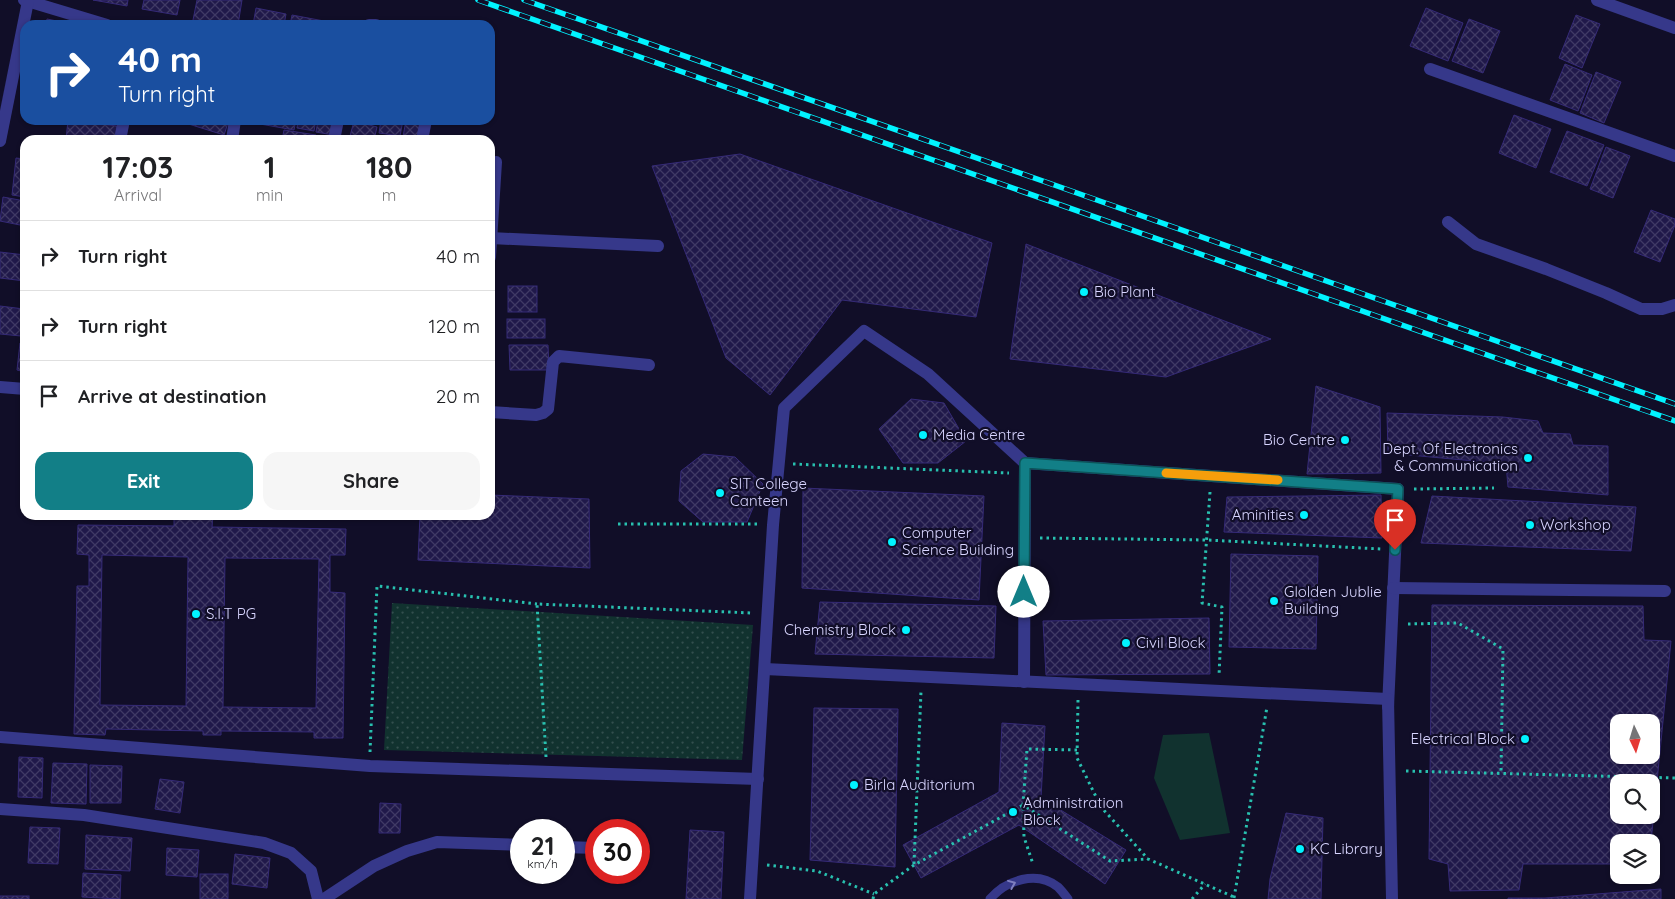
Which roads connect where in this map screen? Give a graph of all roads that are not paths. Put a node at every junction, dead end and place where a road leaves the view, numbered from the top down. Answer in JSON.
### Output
{"nodes":[{"id":1,"x":1596,"y":0,"type":"edge"},
{"id":2,"x":26,"y":1,"type":"edge"},
{"id":3,"x":22,"y":20,"type":"edge"},
{"id":4,"x":90,"y":20,"type":"edge"},
{"id":5,"x":1675,"y":28,"type":"edge"},
{"id":6,"x":20,"y":33,"type":"edge"},
{"id":7,"x":1430,"y":69,"type":"dead end"},
{"id":8,"x":0,"y":141,"type":"edge"},
{"id":9,"x":1675,"y":156,"type":"edge"},
{"id":10,"x":496,"y":162,"type":"dead end"},
{"id":11,"x":495,"y":177,"type":"edge"},
{"id":12,"x":1448,"y":222,"type":"dead end"},
{"id":13,"x":495,"y":238,"type":"edge"},
{"id":14,"x":658,"y":246,"type":"dead end"},
{"id":15,"x":1675,"y":305,"type":"edge"},
{"id":16,"x":649,"y":365,"type":"dead end"},
{"id":17,"x":0,"y":387,"type":"edge"},
{"id":18,"x":20,"y":389,"type":"edge"},
{"id":19,"x":495,"y":412,"type":"edge"},
{"id":20,"x":1025,"y":468,"type":"junction"},
{"id":21,"x":1394,"y":588,"type":"junction"},
{"id":22,"x":1665,"y":591,"type":"dead end"},
{"id":23,"x":764,"y":669,"type":"junction"},
{"id":24,"x":1024,"y":682,"type":"junction"},
{"id":25,"x":1388,"y":707,"type":"junction"},
{"id":26,"x":0,"y":737,"type":"edge"},
{"id":27,"x":758,"y":779,"type":"junction"},
{"id":28,"x":0,"y":809,"type":"edge"},
{"id":29,"x":510,"y":845,"type":"edge"},
{"id":30,"x":318,"y":899,"type":"edge"},
{"id":31,"x":324,"y":899,"type":"edge"},
{"id":32,"x":750,"y":899,"type":"edge"},
{"id":33,"x":990,"y":899,"type":"edge"},
{"id":34,"x":1068,"y":899,"type":"edge"},
{"id":35,"x":1392,"y":899,"type":"edge"}],
"edges":[{"from":1,"to":5,"type":"street"},
{"from":2,"to":3,"type":"street"},
{"from":2,"to":4,"type":"street"},
{"from":6,"to":8,"type":"street"},
{"from":7,"to":9,"type":"street"},
{"from":10,"to":11,"type":"street"},
{"from":12,"to":15,"type":"street"},
{"from":13,"to":14,"type":"street"},
{"from":16,"to":19,"type":"street"},
{"from":17,"to":18,"type":"street"},
{"from":20,"to":21,"type":"street"},
{"from":20,"to":23,"type":"street"},
{"from":20,"to":24,"type":"street"},
{"from":21,"to":22,"type":"street"},
{"from":21,"to":25,"type":"street"},
{"from":23,"to":24,"type":"street"},
{"from":23,"to":27,"type":"street"},
{"from":24,"to":25,"type":"street"},
{"from":25,"to":35,"type":"street"},
{"from":26,"to":27,"type":"street"},
{"from":27,"to":32,"type":"street"},
{"from":28,"to":30,"type":"street"},
{"from":29,"to":31,"type":"street"},
{"from":33,"to":34,"type":"lane","one_way":true}]}
